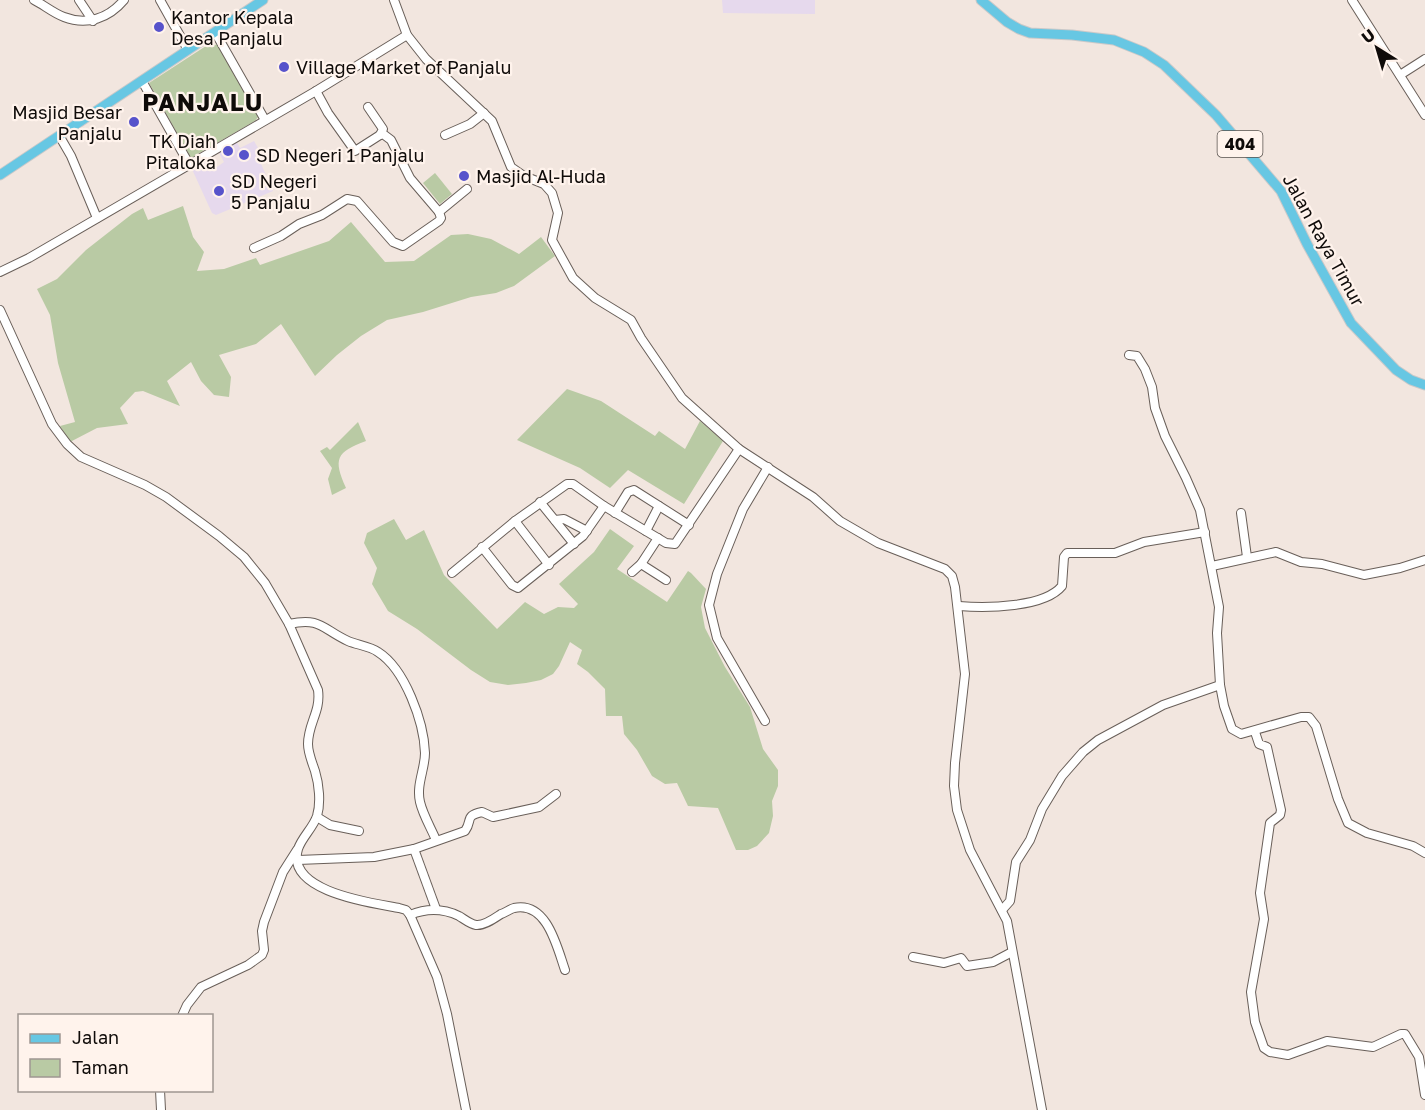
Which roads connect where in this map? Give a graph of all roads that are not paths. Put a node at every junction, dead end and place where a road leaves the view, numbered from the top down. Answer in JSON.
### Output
{"nodes":[{"id":1,"x":34,"y":0,"type":"edge"},
{"id":2,"x":78,"y":0,"type":"edge"},
{"id":3,"x":124,"y":0,"type":"edge"},
{"id":4,"x":160,"y":0,"type":"edge"},
{"id":5,"x":263,"y":0,"type":"edge"},
{"id":6,"x":394,"y":0,"type":"edge"},
{"id":7,"x":981,"y":0,"type":"edge"},
{"id":8,"x":1352,"y":0,"type":"edge"},
{"id":9,"x":93,"y":21,"type":"junction"},
{"id":10,"x":215,"y":32,"type":"junction"},
{"id":11,"x":407,"y":35,"type":"junction"},
{"id":12,"x":188,"y":50,"type":"junction"},
{"id":13,"x":1425,"y":59,"type":"edge"},
{"id":14,"x":1400,"y":75,"type":"junction"},
{"id":15,"x":142,"y":81,"type":"junction"},
{"id":16,"x":316,"y":91,"type":"junction"},
{"id":17,"x":368,"y":107,"type":"dead end"},
{"id":18,"x":484,"y":113,"type":"junction"},
{"id":19,"x":1425,"y":115,"type":"edge"},
{"id":20,"x":265,"y":120,"type":"junction"},
{"id":21,"x":380,"y":135,"type":"junction"},
{"id":22,"x":446,"y":135,"type":"dead end"},
{"id":23,"x":60,"y":137,"type":"junction"},
{"id":24,"x":189,"y":164,"type":"junction"},
{"id":25,"x":0,"y":175,"type":"edge"},
{"id":26,"x":468,"y":189,"type":"dead end"},
{"id":27,"x":439,"y":212,"type":"junction"},
{"id":28,"x":97,"y":218,"type":"junction"},
{"id":29,"x":254,"y":248,"type":"dead end"},
{"id":30,"x":0,"y":272,"type":"edge"},
{"id":31,"x":0,"y":310,"type":"edge"},
{"id":32,"x":1129,"y":355,"type":"dead end"},
{"id":33,"x":1425,"y":385,"type":"edge"},
{"id":34,"x":739,"y":449,"type":"junction"},
{"id":35,"x":768,"y":467,"type":"junction"},
{"id":36,"x":540,"y":502,"type":"junction"},
{"id":37,"x":604,"y":506,"type":"junction"},
{"id":38,"x":659,"y":506,"type":"junction"},
{"id":39,"x":615,"y":513,"type":"junction"},
{"id":40,"x":1241,"y":513,"type":"dead end"},
{"id":41,"x":555,"y":520,"type":"junction"},
{"id":42,"x":515,"y":521,"type":"junction"},
{"id":43,"x":689,"y":525,"type":"junction"},
{"id":44,"x":587,"y":531,"type":"junction"},
{"id":45,"x":646,"y":531,"type":"junction"},
{"id":46,"x":1205,"y":532,"type":"junction"},
{"id":47,"x":658,"y":538,"type":"junction"},
{"id":48,"x":574,"y":544,"type":"junction"},
{"id":49,"x":482,"y":547,"type":"junction"},
{"id":50,"x":1247,"y":557,"type":"junction"},
{"id":51,"x":1425,"y":560,"type":"edge"},
{"id":52,"x":641,"y":564,"type":"junction"},
{"id":53,"x":549,"y":565,"type":"junction"},
{"id":54,"x":1212,"y":566,"type":"junction"},
{"id":55,"x":632,"y":572,"type":"dead end"},
{"id":56,"x":452,"y":573,"type":"dead end"},
{"id":57,"x":666,"y":580,"type":"dead end"},
{"id":58,"x":959,"y":606,"type":"junction"},
{"id":59,"x":291,"y":627,"type":"junction"},
{"id":60,"x":1221,"y":685,"type":"junction"},
{"id":61,"x":765,"y":721,"type":"dead end"},
{"id":62,"x":1255,"y":732,"type":"junction"},
{"id":63,"x":556,"y":794,"type":"dead end"},
{"id":64,"x":317,"y":817,"type":"junction"},
{"id":65,"x":359,"y":831,"type":"dead end"},
{"id":66,"x":436,"y":840,"type":"junction"},
{"id":67,"x":298,"y":849,"type":"junction"},
{"id":68,"x":414,"y":849,"type":"junction"},
{"id":69,"x":1425,"y":853,"type":"edge"},
{"id":70,"x":298,"y":860,"type":"junction"},
{"id":71,"x":436,"y":909,"type":"junction"},
{"id":72,"x":1002,"y":910,"type":"junction"},
{"id":73,"x":410,"y":915,"type":"junction"},
{"id":74,"x":1012,"y":952,"type":"junction"},
{"id":75,"x":913,"y":957,"type":"dead end"},
{"id":76,"x":565,"y":970,"type":"dead end"},
{"id":77,"x":183,"y":1014,"type":"edge"},
{"id":78,"x":1425,"y":1049,"type":"edge"},
{"id":79,"x":1416,"y":1051,"type":"junction"},
{"id":80,"x":160,"y":1092,"type":"edge"},
{"id":81,"x":1425,"y":1095,"type":"edge"},
{"id":82,"x":161,"y":1110,"type":"edge"},
{"id":83,"x":466,"y":1110,"type":"edge"},
{"id":84,"x":1042,"y":1110,"type":"edge"}],
"edges":[{"from":1,"to":9,"type":"street"},
{"from":2,"to":9,"type":"street"},
{"from":3,"to":9,"type":"street"},
{"from":4,"to":12,"type":"street"},
{"from":5,"to":10,"type":"main road"},
{"from":6,"to":11,"type":"street"},
{"from":7,"to":33,"type":"main road","name":"Jalan Raya Timur","number":"404"},
{"from":8,"to":14,"type":"street"},
{"from":10,"to":12,"type":"main road"},
{"from":10,"to":20,"type":"street"},
{"from":11,"to":16,"type":"street"},
{"from":11,"to":18,"type":"street"},
{"from":12,"to":15,"type":"main road"},
{"from":13,"to":14,"type":"street"},
{"from":14,"to":19,"type":"street"},
{"from":15,"to":23,"type":"main road"},
{"from":15,"to":24,"type":"street"},
{"from":16,"to":20,"type":"street"},
{"from":16,"to":21,"type":"street"},
{"from":17,"to":21,"type":"street"},
{"from":18,"to":22,"type":"street"},
{"from":18,"to":34,"type":"street"},
{"from":20,"to":24,"type":"street"},
{"from":21,"to":27,"type":"street"},
{"from":23,"to":25,"type":"main road"},
{"from":23,"to":28,"type":"street"},
{"from":24,"to":28,"type":"street"},
{"from":26,"to":27,"type":"street"},
{"from":27,"to":29,"type":"street"},
{"from":28,"to":30,"type":"street"},
{"from":31,"to":59,"type":"street"},
{"from":32,"to":46,"type":"street"},
{"from":34,"to":35,"type":"street"},
{"from":34,"to":43,"type":"street"},
{"from":35,"to":58,"type":"street"},
{"from":35,"to":61,"type":"street"},
{"from":36,"to":37,"type":"street"},
{"from":36,"to":41,"type":"street"},
{"from":36,"to":42,"type":"street"},
{"from":37,"to":39,"type":"street"},
{"from":37,"to":44,"type":"street"},
{"from":38,"to":39,"type":"street"},
{"from":38,"to":43,"type":"street"},
{"from":38,"to":45,"type":"street"},
{"from":39,"to":45,"type":"street"},
{"from":40,"to":50,"type":"street"},
{"from":41,"to":44,"type":"street"},
{"from":41,"to":48,"type":"street"},
{"from":42,"to":49,"type":"street"},
{"from":42,"to":53,"type":"street"},
{"from":43,"to":47,"type":"street"},
{"from":44,"to":48,"type":"street"},
{"from":45,"to":47,"type":"street"},
{"from":46,"to":54,"type":"street"},
{"from":46,"to":58,"type":"street"},
{"from":47,"to":52,"type":"street"},
{"from":48,"to":53,"type":"street"},
{"from":49,"to":53,"type":"street"},
{"from":49,"to":56,"type":"street"},
{"from":50,"to":51,"type":"street"},
{"from":50,"to":54,"type":"street"},
{"from":52,"to":55,"type":"street"},
{"from":52,"to":57,"type":"street"},
{"from":54,"to":60,"type":"street"},
{"from":58,"to":72,"type":"street"},
{"from":59,"to":64,"type":"street"},
{"from":59,"to":66,"type":"street"},
{"from":60,"to":62,"type":"street"},
{"from":60,"to":72,"type":"street"},
{"from":62,"to":69,"type":"street"},
{"from":62,"to":79,"type":"street"},
{"from":63,"to":66,"type":"street"},
{"from":64,"to":65,"type":"street"},
{"from":64,"to":67,"type":"street"},
{"from":66,"to":68,"type":"street"},
{"from":67,"to":70,"type":"street"},
{"from":67,"to":77,"type":"street"},
{"from":68,"to":70,"type":"street"},
{"from":68,"to":71,"type":"street"},
{"from":70,"to":73,"type":"street"},
{"from":71,"to":73,"type":"street"},
{"from":71,"to":76,"type":"street"},
{"from":72,"to":74,"type":"street"},
{"from":73,"to":83,"type":"street"},
{"from":74,"to":75,"type":"street"},
{"from":74,"to":84,"type":"street"},
{"from":78,"to":79,"type":"street"},
{"from":79,"to":81,"type":"street"},
{"from":80,"to":82,"type":"street"}]}
